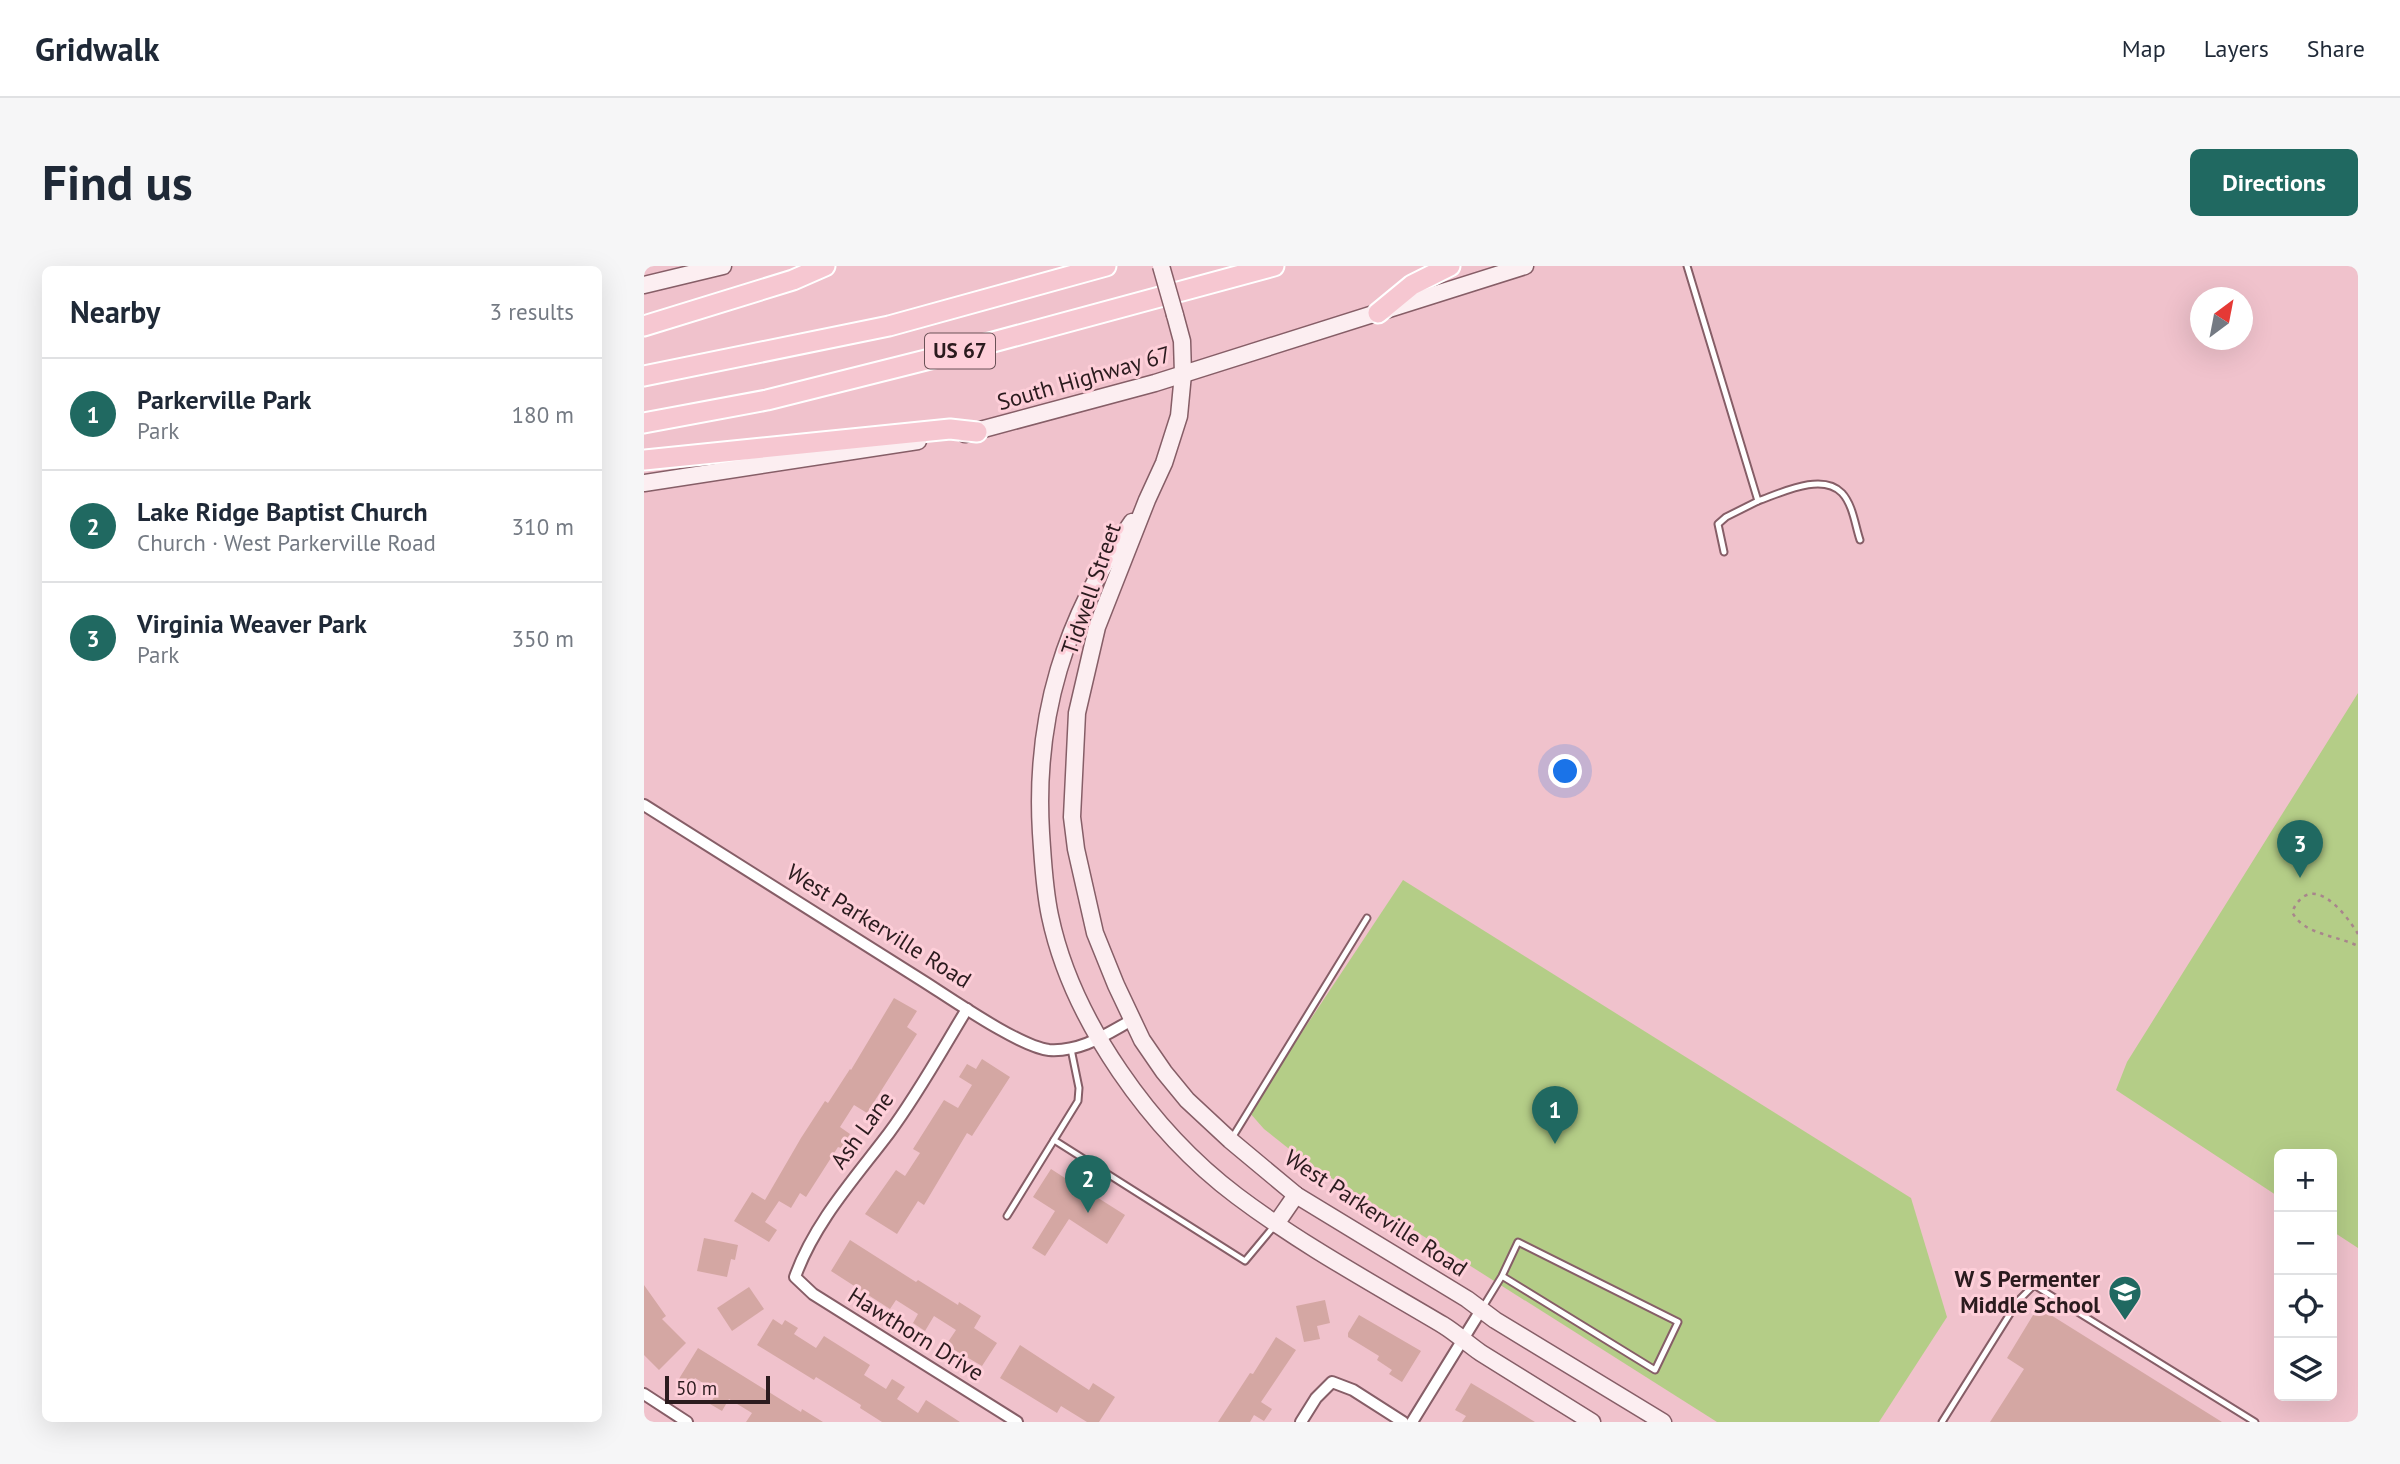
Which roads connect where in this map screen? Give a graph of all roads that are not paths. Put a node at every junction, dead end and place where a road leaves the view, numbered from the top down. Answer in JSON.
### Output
{"nodes":[{"id":1,"x":723,"y":266,"type":"edge"},
{"id":2,"x":825,"y":266,"type":"edge"},
{"id":3,"x":1105,"y":266,"type":"edge"},
{"id":4,"x":1161,"y":266,"type":"edge"},
{"id":5,"x":1274,"y":266,"type":"edge"},
{"id":6,"x":1450,"y":266,"type":"edge"},
{"id":7,"x":1525,"y":266,"type":"edge"},
{"id":8,"x":1687,"y":266,"type":"edge"},
{"id":9,"x":673,"y":272,"type":"edge"},
{"id":10,"x":644,"y":285,"type":"edge"},
{"id":11,"x":1378,"y":313,"type":"junction"},
{"id":12,"x":644,"y":326,"type":"edge"},
{"id":13,"x":1183,"y":374,"type":"junction"},
{"id":14,"x":644,"y":376,"type":"edge"},
{"id":15,"x":644,"y":424,"type":"edge"},
{"id":16,"x":977,"y":432,"type":"junction"},
{"id":17,"x":644,"y":460,"type":"edge"},
{"id":18,"x":644,"y":483,"type":"edge"},
{"id":19,"x":1147,"y":500,"type":"junction"},
{"id":20,"x":1758,"y":502,"type":"junction"},
{"id":21,"x":1860,"y":540,"type":"dead end"},
{"id":22,"x":1724,"y":552,"type":"dead end"},
{"id":23,"x":644,"y":805,"type":"edge"},
{"id":24,"x":1367,"y":918,"type":"dead end"},
{"id":25,"x":967,"y":1009,"type":"junction"},
{"id":26,"x":1132,"y":1020,"type":"junction"},
{"id":27,"x":1100,"y":1037,"type":"junction"},
{"id":28,"x":1071,"y":1049,"type":"junction"},
{"id":29,"x":1054,"y":1140,"type":"junction"},
{"id":30,"x":1230,"y":1140,"type":"junction"},
{"id":31,"x":1296,"y":1195,"type":"junction"},
{"id":32,"x":1007,"y":1216,"type":"dead end"},
{"id":33,"x":1276,"y":1224,"type":"junction"},
{"id":34,"x":1502,"y":1276,"type":"junction"},
{"id":35,"x":795,"y":1277,"type":"joint"},
{"id":36,"x":1481,"y":1310,"type":"junction"},
{"id":37,"x":1463,"y":1339,"type":"junction"},
{"id":38,"x":644,"y":1394,"type":"edge"},
{"id":39,"x":683,"y":1421,"type":"edge"},
{"id":40,"x":1017,"y":1422,"type":"edge"},
{"id":41,"x":1301,"y":1422,"type":"edge"},
{"id":42,"x":1403,"y":1422,"type":"edge"},
{"id":43,"x":1412,"y":1422,"type":"edge"},
{"id":44,"x":1592,"y":1422,"type":"edge"},
{"id":45,"x":1663,"y":1422,"type":"edge"},
{"id":46,"x":1942,"y":1422,"type":"edge"},
{"id":47,"x":2255,"y":1422,"type":"edge"}],
"edges":[{"from":1,"to":9,"type":"main road"},
{"from":2,"to":12,"type":"highway"},
{"from":3,"to":14,"type":"highway","number":"US 67"},
{"from":4,"to":13,"type":"main road","name":"Tidwell Street","bridge":true},
{"from":5,"to":15,"type":"highway","number":"US 67"},
{"from":6,"to":11,"type":"highway"},
{"from":7,"to":11,"type":"main road","name":"South Highway 67"},
{"from":8,"to":20,"type":"lane"},
{"from":9,"to":10,"type":"main road"},
{"from":11,"to":13,"type":"main road","name":"South Highway 67"},
{"from":13,"to":16,"type":"main road","name":"South Highway 67"},
{"from":13,"to":19,"type":"main road","name":"Tidwell Street"},
{"from":16,"to":17,"type":"highway"},
{"from":16,"to":18,"type":"main road","name":"South Highway 67"},
{"from":19,"to":26,"type":"main road","name":"Tidwell Street"},
{"from":19,"to":27,"type":"main road","name":"Tidwell Street"},
{"from":20,"to":21,"type":"lane"},
{"from":20,"to":22,"type":"lane"},
{"from":23,"to":25,"type":"street","name":"West Parkerville Road"},
{"from":24,"to":30,"type":"lane"},
{"from":25,"to":28,"type":"street","name":"West Parkerville Road"},
{"from":25,"to":35,"type":"street","name":"Ash Lane"},
{"from":26,"to":27,"type":"street","name":"West Parkerville Road"},
{"from":26,"to":30,"type":"main road","name":"West Parkerville Road"},
{"from":27,"to":28,"type":"street","name":"West Parkerville Road"},
{"from":27,"to":33,"type":"main road"},
{"from":28,"to":29,"type":"lane"},
{"from":29,"to":32,"type":"lane"},
{"from":29,"to":33,"type":"lane"},
{"from":30,"to":31,"type":"main road","name":"West Parkerville Road"},
{"from":31,"to":33,"type":"main road"},
{"from":31,"to":36,"type":"main road","name":"West Parkerville Road"},
{"from":33,"to":37,"type":"main road"},
{"from":34,"to":34,"type":"lane"},
{"from":34,"to":36,"type":"lane"},
{"from":35,"to":40,"type":"street","name":"Hawthorn Drive"},
{"from":36,"to":37,"type":"street"},
{"from":36,"to":45,"type":"main road","name":"West Parkerville Road"},
{"from":37,"to":43,"type":"street"},
{"from":37,"to":44,"type":"main road"},
{"from":38,"to":39,"type":"street"},
{"from":41,"to":42,"type":"street"},
{"from":46,"to":47,"type":"lane"}]}
